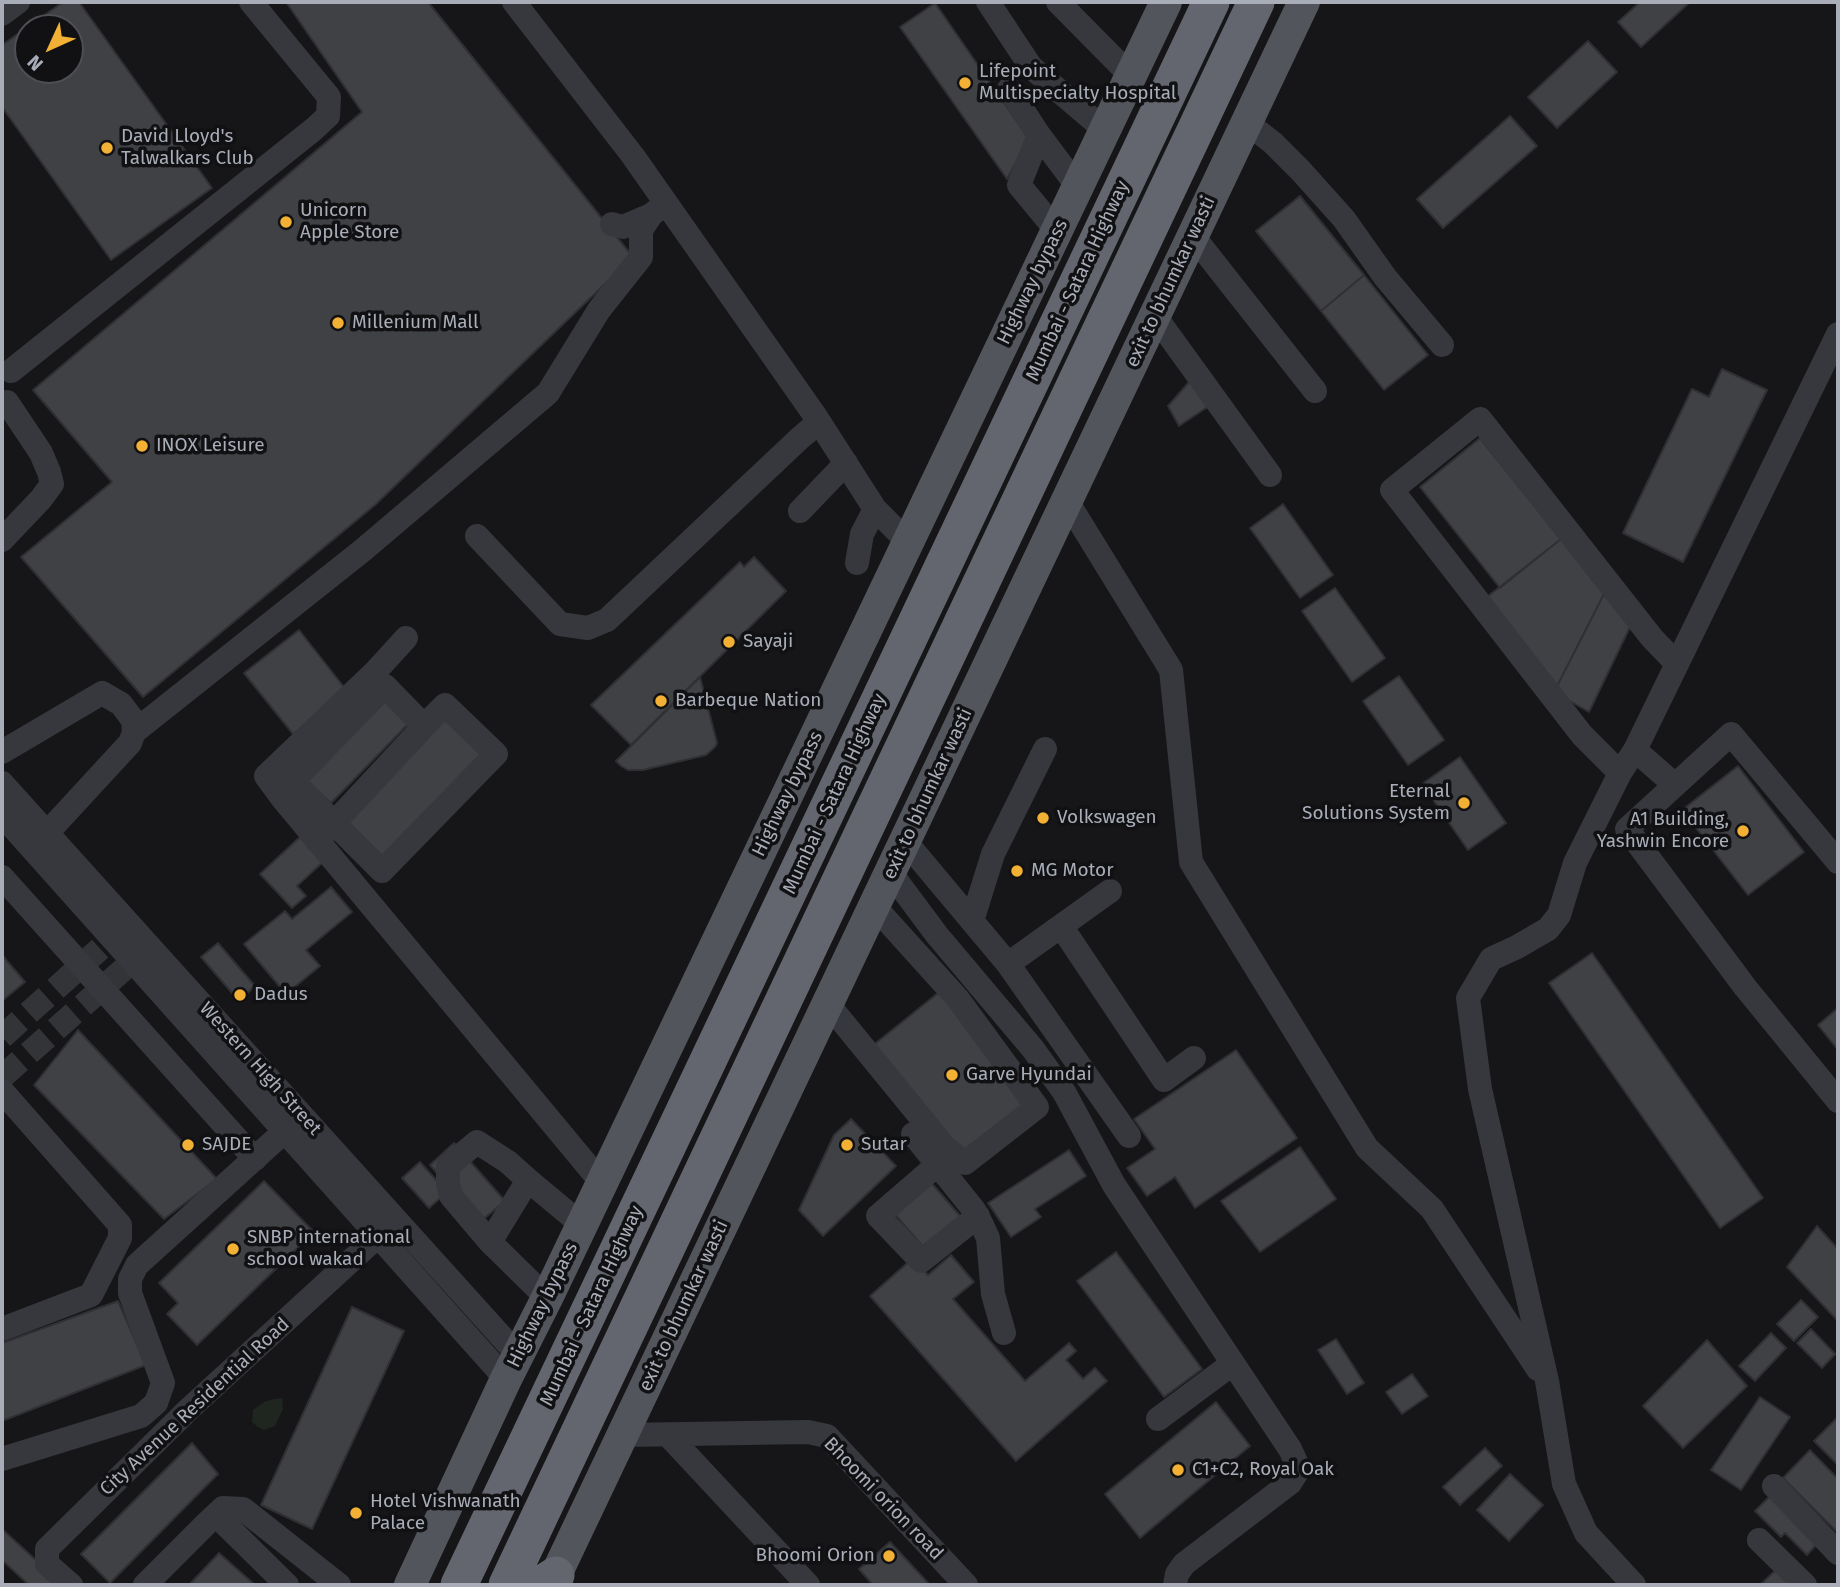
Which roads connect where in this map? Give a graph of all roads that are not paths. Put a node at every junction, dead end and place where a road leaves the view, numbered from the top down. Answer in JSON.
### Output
{"nodes":[{"id":1,"x":18,"y":2,"type":"edge"},
{"id":2,"x":251,"y":2,"type":"edge"},
{"id":3,"x":514,"y":2,"type":"edge"},
{"id":4,"x":988,"y":2,"type":"edge"},
{"id":5,"x":1058,"y":2,"type":"edge"},
{"id":6,"x":1166,"y":2,"type":"edge"},
{"id":7,"x":1211,"y":2,"type":"edge"},
{"id":8,"x":1256,"y":2,"type":"edge"},
{"id":9,"x":1304,"y":2,"type":"edge"},
{"id":10,"x":2,"y":14,"type":"edge"},
{"id":11,"x":1131,"y":76,"type":"junction"},
{"id":12,"x":1009,"y":89,"type":"dead end"},
{"id":13,"x":1246,"y":122,"type":"junction"},
{"id":14,"x":1105,"y":130,"type":"junction"},
{"id":15,"x":1039,"y":135,"type":"junction"},
{"id":16,"x":1078,"y":187,"type":"junction"},
{"id":17,"x":659,"y":209,"type":"junction"},
{"id":18,"x":612,"y":223,"type":"dead end"},
{"id":19,"x":1057,"y":231,"type":"junction"},
{"id":20,"x":1193,"y":236,"type":"junction"},
{"id":21,"x":1155,"y":316,"type":"junction"},
{"id":22,"x":1838,"y":334,"type":"edge"},
{"id":23,"x":1442,"y":345,"type":"dead end"},
{"id":24,"x":6,"y":368,"type":"edge"},
{"id":25,"x":1315,"y":391,"type":"dead end"},
{"id":26,"x":4,"y":403,"type":"edge"},
{"id":27,"x":819,"y":422,"type":"junction"},
{"id":28,"x":846,"y":464,"type":"junction"},
{"id":29,"x":1270,"y":475,"type":"dead end"},
{"id":30,"x":1067,"y":501,"type":"junction"},
{"id":31,"x":875,"y":509,"type":"junction"},
{"id":32,"x":800,"y":511,"type":"dead end"},
{"id":33,"x":477,"y":536,"type":"dead end"},
{"id":34,"x":2,"y":540,"type":"edge"},
{"id":35,"x":908,"y":542,"type":"junction"},
{"id":36,"x":857,"y":563,"type":"dead end"},
{"id":37,"x":406,"y":638,"type":"dead end"},
{"id":38,"x":1676,"y":664,"type":"junction"},
{"id":39,"x":424,"y":726,"type":"junction"},
{"id":40,"x":134,"y":732,"type":"junction"},
{"id":41,"x":1045,"y":749,"type":"dead end"},
{"id":42,"x":1635,"y":750,"type":"junction"},
{"id":43,"x":2,"y":752,"type":"edge"},
{"id":44,"x":1620,"y":773,"type":"junction"},
{"id":45,"x":1675,"y":785,"type":"junction"},
{"id":46,"x":4,"y":799,"type":"edge"},
{"id":47,"x":325,"y":832,"type":"junction"},
{"id":48,"x":47,"y":833,"type":"junction"},
{"id":49,"x":905,"y":841,"type":"junction"},
{"id":50,"x":1838,"y":862,"type":"edge"},
{"id":51,"x":890,"y":872,"type":"junction"},
{"id":52,"x":2,"y":877,"type":"edge"},
{"id":53,"x":1110,"y":891,"type":"dead end"},
{"id":54,"x":874,"y":906,"type":"junction"},
{"id":55,"x":972,"y":921,"type":"junction"},
{"id":56,"x":1061,"y":926,"type":"junction"},
{"id":57,"x":132,"y":944,"type":"junction"},
{"id":58,"x":1008,"y":964,"type":"junction"},
{"id":59,"x":824,"y":1012,"type":"junction"},
{"id":60,"x":1194,"y":1058,"type":"dead end"},
{"id":61,"x":2,"y":1091,"type":"edge"},
{"id":62,"x":1838,"y":1101,"type":"edge"},
{"id":63,"x":285,"y":1131,"type":"junction"},
{"id":64,"x":1129,"y":1136,"type":"dead end"},
{"id":65,"x":254,"y":1158,"type":"junction"},
{"id":66,"x":937,"y":1165,"type":"junction"},
{"id":67,"x":528,"y":1180,"type":"junction"},
{"id":68,"x":602,"y":1183,"type":"junction"},
{"id":69,"x":978,"y":1216,"type":"junction"},
{"id":70,"x":582,"y":1225,"type":"junction"},
{"id":71,"x":387,"y":1228,"type":"junction"},
{"id":72,"x":490,"y":1242,"type":"junction"},
{"id":73,"x":547,"y":1298,"type":"junction"},
{"id":74,"x":5,"y":1322,"type":"edge"},
{"id":75,"x":1004,"y":1333,"type":"dead end"},
{"id":76,"x":1232,"y":1364,"type":"junction"},
{"id":77,"x":512,"y":1367,"type":"junction"},
{"id":78,"x":1547,"y":1381,"type":"junction"},
{"id":79,"x":1158,"y":1419,"type":"dead end"},
{"id":80,"x":623,"y":1435,"type":"junction"},
{"id":81,"x":668,"y":1435,"type":"junction"},
{"id":82,"x":2,"y":1459,"type":"edge"},
{"id":83,"x":1774,"y":1486,"type":"dead end"},
{"id":84,"x":225,"y":1524,"type":"dead end"},
{"id":85,"x":1759,"y":1540,"type":"dead end"},
{"id":86,"x":1838,"y":1553,"type":"edge"},
{"id":87,"x":453,"y":1582,"type":"edge"},
{"id":88,"x":549,"y":1582,"type":"edge"},
{"id":89,"x":71,"y":1585,"type":"edge"},
{"id":90,"x":145,"y":1585,"type":"edge"},
{"id":91,"x":287,"y":1585,"type":"edge"},
{"id":92,"x":339,"y":1585,"type":"edge"},
{"id":93,"x":410,"y":1585,"type":"edge"},
{"id":94,"x":507,"y":1585,"type":"edge"},
{"id":95,"x":808,"y":1585,"type":"edge"},
{"id":96,"x":966,"y":1585,"type":"edge"},
{"id":97,"x":1175,"y":1585,"type":"edge"},
{"id":98,"x":1633,"y":1585,"type":"edge"},
{"id":99,"x":1805,"y":1585,"type":"edge"}],
"edges":[{"from":1,"to":10,"type":"street"},
{"from":2,"to":24,"type":"street"},
{"from":3,"to":17,"type":"street"},
{"from":4,"to":14,"type":"street"},
{"from":5,"to":11,"type":"street"},
{"from":6,"to":11,"type":"main road","name":"Highway bypass"},
{"from":7,"to":87,"type":"highway","name":"Mumbai - Satara Highway"},
{"from":8,"to":94,"type":"highway"},
{"from":9,"to":13,"type":"main road","name":"exit to bhumkar wasti"},
{"from":11,"to":14,"type":"main road","name":"Highway bypass"},
{"from":12,"to":15,"type":"street"},
{"from":13,"to":20,"type":"main road","name":"exit to bhumkar wasti"},
{"from":13,"to":23,"type":"street"},
{"from":14,"to":16,"type":"main road","name":"Highway bypass"},
{"from":15,"to":16,"type":"street"},
{"from":15,"to":19,"type":"street"},
{"from":16,"to":19,"type":"main road","name":"Highway bypass"},
{"from":17,"to":18,"type":"street"},
{"from":17,"to":27,"type":"street"},
{"from":17,"to":40,"type":"street"},
{"from":19,"to":35,"type":"main road","name":"Highway bypass"},
{"from":20,"to":21,"type":"main road","name":"exit to bhumkar wasti"},
{"from":20,"to":25,"type":"street"},
{"from":21,"to":29,"type":"street"},
{"from":21,"to":30,"type":"main road","name":"exit to bhumkar wasti"},
{"from":22,"to":38,"type":"street"},
{"from":24,"to":26,"type":"street"},
{"from":26,"to":34,"type":"street"},
{"from":27,"to":28,"type":"street"},
{"from":27,"to":33,"type":"street"},
{"from":28,"to":31,"type":"street"},
{"from":28,"to":32,"type":"street"},
{"from":30,"to":49,"type":"main road","name":"exit to bhumkar wasti"},
{"from":30,"to":78,"type":"street"},
{"from":31,"to":35,"type":"street"},
{"from":31,"to":36,"type":"street"},
{"from":35,"to":68,"type":"main road","name":"Highway bypass"},
{"from":37,"to":47,"type":"street"},
{"from":38,"to":42,"type":"street"},
{"from":38,"to":44,"type":"street"},
{"from":39,"to":47,"type":"street"},
{"from":39,"to":47,"type":"street"},
{"from":39,"to":47,"type":"street"},
{"from":40,"to":43,"type":"street"},
{"from":40,"to":48,"type":"street"},
{"from":41,"to":55,"type":"street"},
{"from":42,"to":44,"type":"street"},
{"from":42,"to":45,"type":"street"},
{"from":44,"to":78,"type":"street"},
{"from":45,"to":50,"type":"street"},
{"from":45,"to":62,"type":"street"},
{"from":46,"to":48,"type":"street","name":"Western High Street"},
{"from":46,"to":57,"type":"street","name":"Western High Street"},
{"from":47,"to":68,"type":"street"},
{"from":48,"to":57,"type":"street","name":"Western High Street"},
{"from":49,"to":51,"type":"main road","name":"exit to bhumkar wasti"},
{"from":49,"to":55,"type":"street"},
{"from":51,"to":54,"type":"main road","name":"exit to bhumkar wasti"},
{"from":51,"to":76,"type":"street"},
{"from":52,"to":65,"type":"street"},
{"from":53,"to":56,"type":"street"},
{"from":54,"to":59,"type":"main road","name":"exit to bhumkar wasti"},
{"from":54,"to":59,"type":"street"},
{"from":55,"to":58,"type":"street"},
{"from":56,"to":58,"type":"street"},
{"from":56,"to":60,"type":"street"},
{"from":57,"to":63,"type":"street","name":"Western High Street"},
{"from":57,"to":71,"type":"street","name":"Western High Street"},
{"from":58,"to":64,"type":"street"},
{"from":59,"to":66,"type":"street"},
{"from":59,"to":80,"type":"main road","name":"exit to bhumkar wasti"},
{"from":61,"to":74,"type":"street"},
{"from":63,"to":65,"type":"street"},
{"from":63,"to":71,"type":"street","name":"Western High Street"},
{"from":65,"to":82,"type":"street"},
{"from":66,"to":69,"type":"street"},
{"from":66,"to":69,"type":"street"},
{"from":67,"to":70,"type":"street"},
{"from":67,"to":72,"type":"street"},
{"from":67,"to":72,"type":"street"},
{"from":68,"to":70,"type":"main road","name":"Highway bypass"},
{"from":69,"to":75,"type":"street"},
{"from":70,"to":73,"type":"main road","name":"Highway bypass"},
{"from":71,"to":77,"type":"street","name":"Western High Street"},
{"from":71,"to":89,"type":"street","name":"City Avenue Residential Road"},
{"from":72,"to":73,"type":"street"},
{"from":73,"to":77,"type":"main road","name":"Highway bypass"},
{"from":76,"to":79,"type":"street"},
{"from":76,"to":97,"type":"street"},
{"from":77,"to":93,"type":"main road","name":"Highway bypass"},
{"from":78,"to":98,"type":"street"},
{"from":80,"to":81,"type":"street","name":"Bhoomi orion road"},
{"from":80,"to":88,"type":"main road","name":"exit to bhumkar wasti"},
{"from":81,"to":95,"type":"street"},
{"from":81,"to":96,"type":"street","name":"Bhoomi orion road"},
{"from":83,"to":86,"type":"street"},
{"from":84,"to":91,"type":"street"},
{"from":85,"to":99,"type":"street"},
{"from":90,"to":92,"type":"street"}]}
